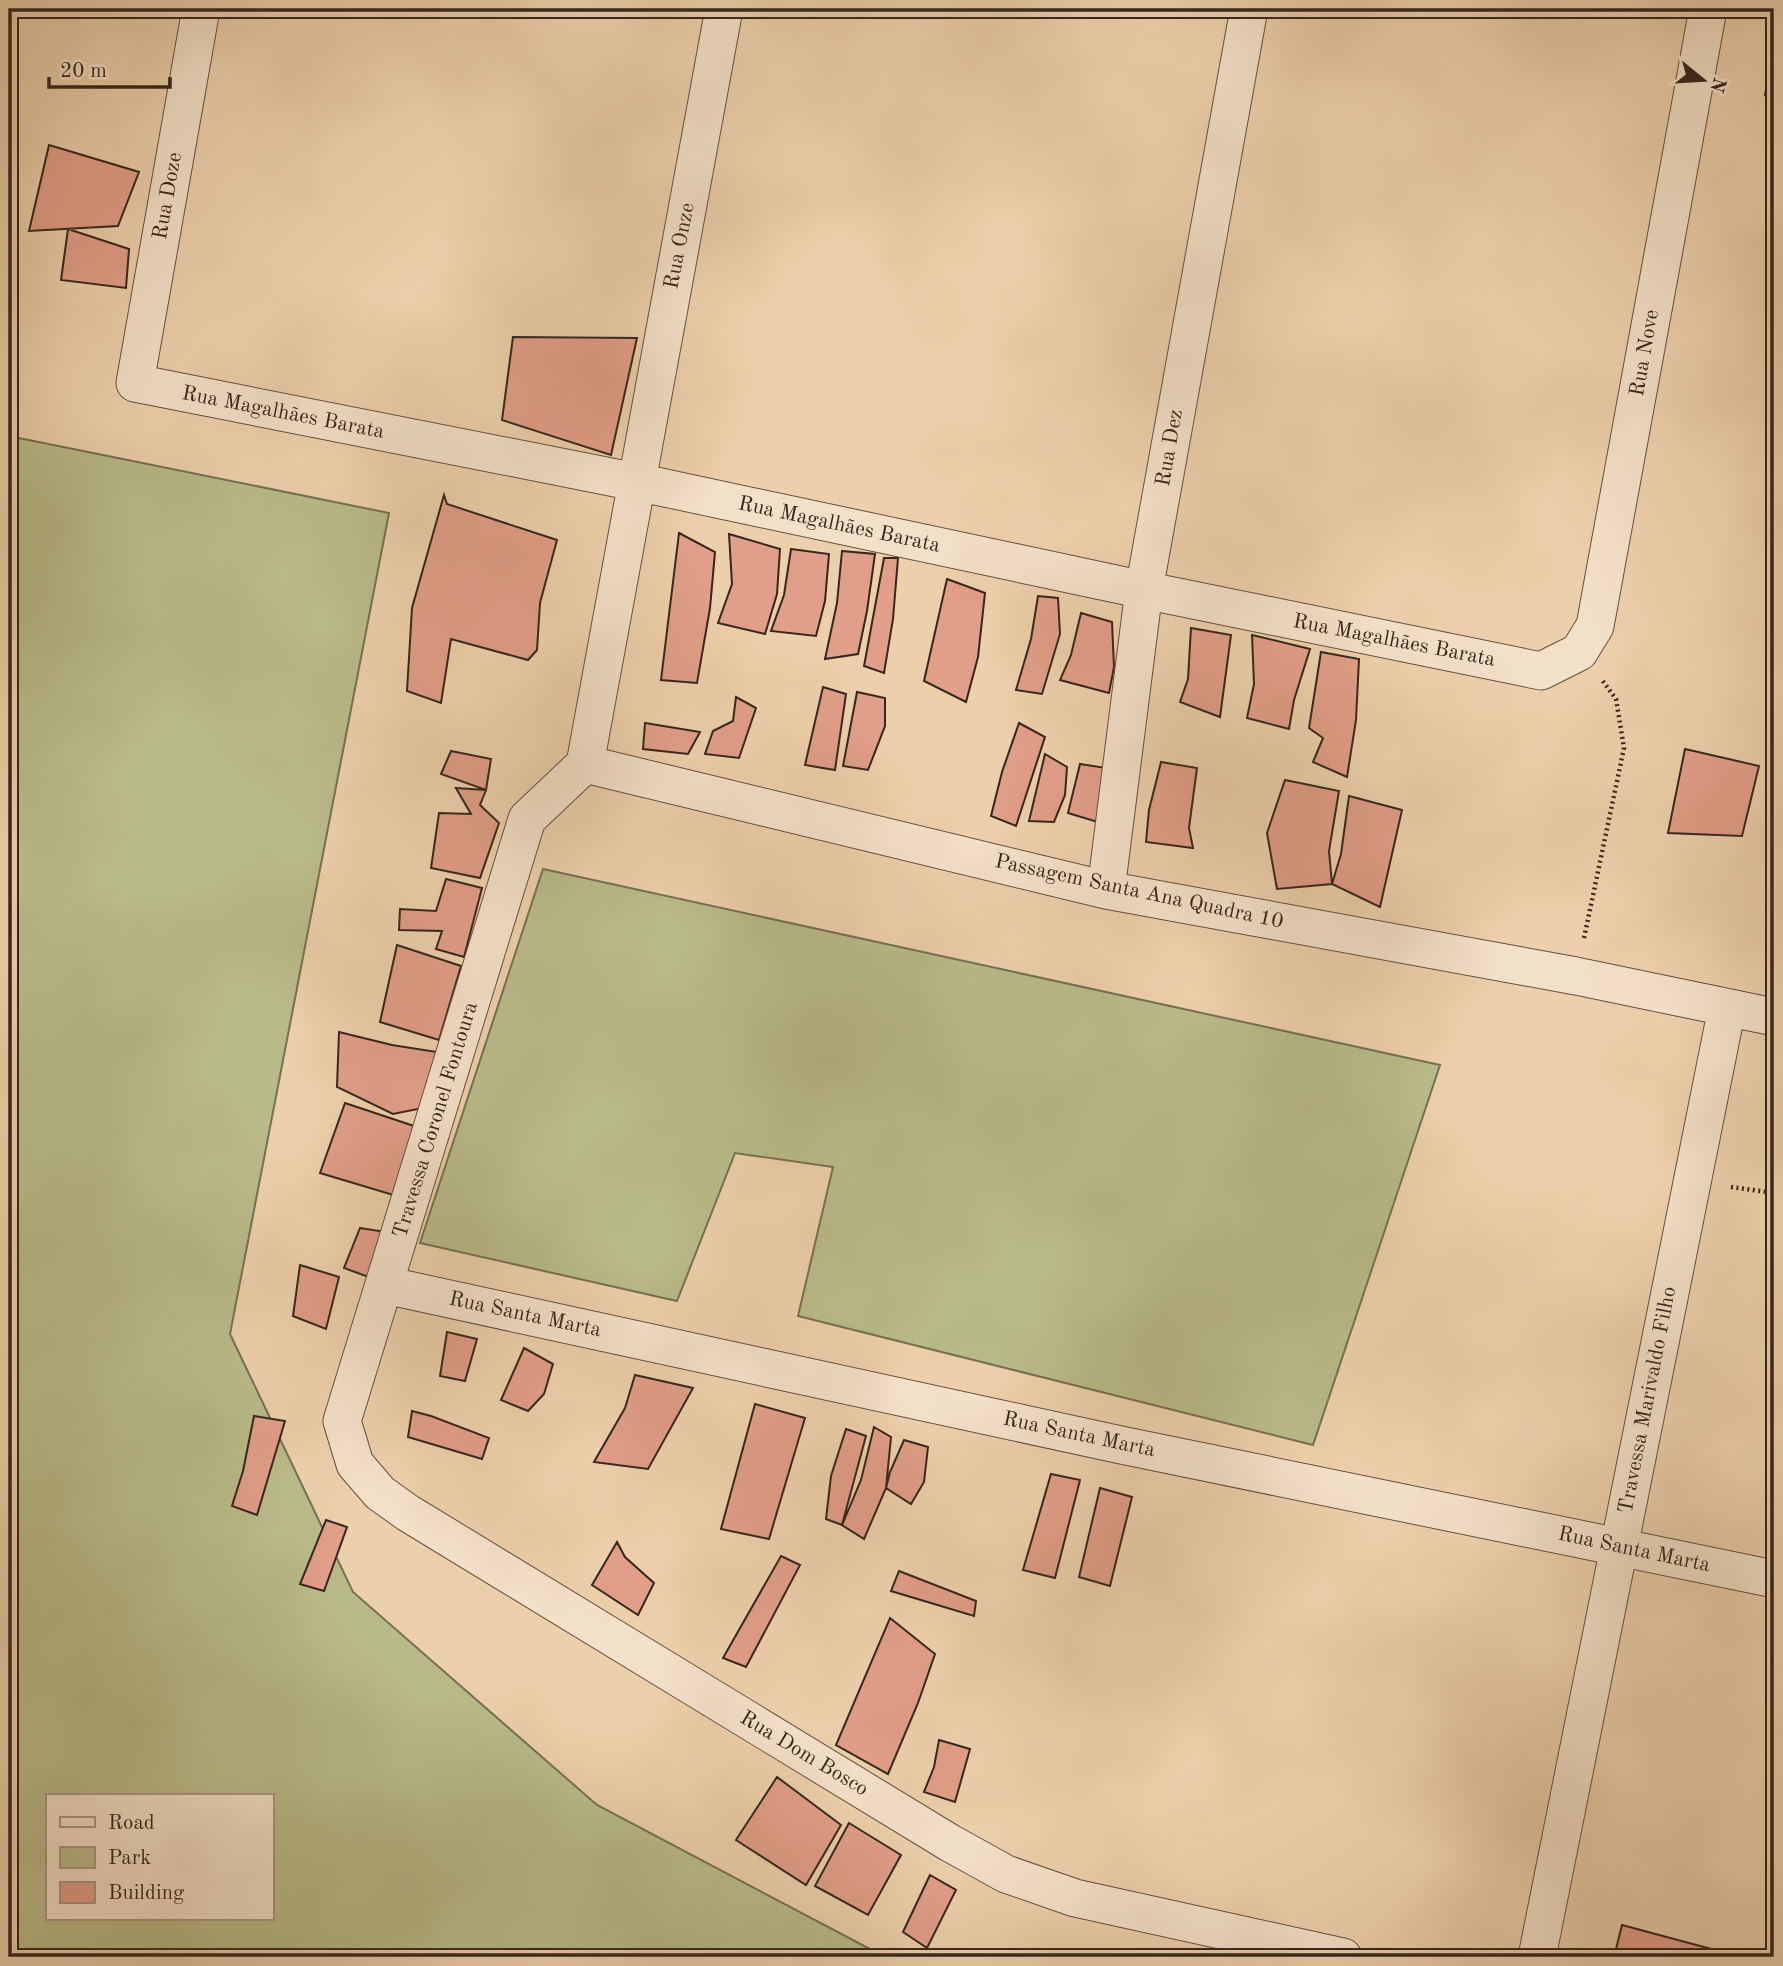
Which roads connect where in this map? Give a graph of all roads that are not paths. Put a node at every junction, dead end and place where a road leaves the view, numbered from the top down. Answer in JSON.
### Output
{"nodes":[{"id":1,"x":201,"y":9,"type":"edge"},
{"id":2,"x":724,"y":9,"type":"edge"},
{"id":3,"x":1249,"y":9,"type":"edge"},
{"id":4,"x":1708,"y":9,"type":"edge"},
{"id":5,"x":135,"y":383,"type":"joint"},
{"id":6,"x":636,"y":482,"type":"junction"},
{"id":7,"x":1144,"y":590,"type":"junction"},
{"id":8,"x":1541,"y":671,"type":"joint"},
{"id":9,"x":585,"y":764,"type":"junction"},
{"id":10,"x":1107,"y":890,"type":"junction"},
{"id":11,"x":1727,"y":1008,"type":"junction"},
{"id":12,"x":1774,"y":1017,"type":"edge"},
{"id":13,"x":385,"y":1285,"type":"junction"},
{"id":14,"x":342,"y":1421,"type":"joint"},
{"id":15,"x":1618,"y":1547,"type":"junction"},
{"id":16,"x":1774,"y":1579,"type":"edge"},
{"id":17,"x":1343,"y":1957,"type":"edge"},
{"id":18,"x":1537,"y":1957,"type":"edge"}],
"edges":[{"from":1,"to":5,"type":"street","name":"Rua Doze"},
{"from":2,"to":6,"type":"street","name":"Rua Onze"},
{"from":3,"to":7,"type":"street","name":"Rua Dez"},
{"from":4,"to":8,"type":"street","name":"Rua Nove"},
{"from":5,"to":6,"type":"street","name":"Rua Magalhães Barata"},
{"from":6,"to":7,"type":"street","name":"Rua Magalhães Barata"},
{"from":6,"to":9,"type":"street","name":"Rua Onze"},
{"from":7,"to":8,"type":"street","name":"Rua Magalhães Barata"},
{"from":7,"to":10,"type":"street","name":"Rua Dez"},
{"from":9,"to":10,"type":"street","name":"Passagem Santa Ana Quadra 10"},
{"from":9,"to":13,"type":"street","name":"Travessa Coronel Fontoura"},
{"from":10,"to":11,"type":"street","name":"Passagem Santa Ana Quadra 10"},
{"from":11,"to":12,"type":"street","name":"Passagem Santa Ana Quadra 10"},
{"from":11,"to":15,"type":"street","name":"Travessa Marivaldo Filho"},
{"from":13,"to":14,"type":"street","name":"Travessa Coronel Fontoura"},
{"from":13,"to":15,"type":"street","name":"Rua Santa Marta"},
{"from":14,"to":17,"type":"street","name":"Rua Dom Bosco"},
{"from":15,"to":16,"type":"street","name":"Rua Santa Marta"},
{"from":15,"to":18,"type":"street","name":"Travessa Marivaldo Filho"}]}
